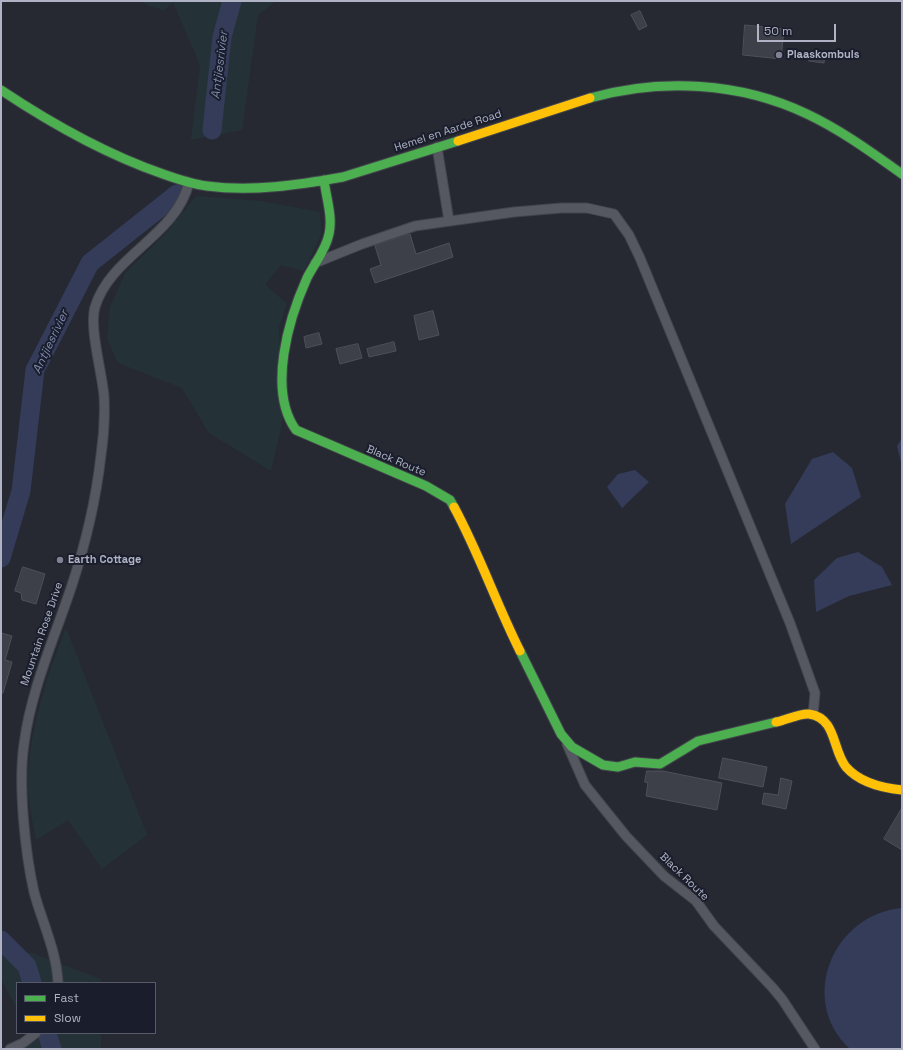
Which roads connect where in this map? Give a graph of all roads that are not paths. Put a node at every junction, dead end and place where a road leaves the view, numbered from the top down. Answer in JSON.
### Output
{"nodes":[{"id":1,"x":1,"y":90,"type":"edge"},
{"id":2,"x":437,"y":147,"type":"junction"},
{"id":3,"x":902,"y":174,"type":"edge"},
{"id":4,"x":324,"y":180,"type":"junction"},
{"id":5,"x":189,"y":183,"type":"junction"},
{"id":6,"x":449,"y":221,"type":"junction"},
{"id":7,"x":315,"y":263,"type":"junction"},
{"id":8,"x":813,"y":716,"type":"junction"},
{"id":9,"x":561,"y":734,"type":"junction"},
{"id":10,"x":902,"y":790,"type":"edge"},
{"id":11,"x":58,"y":982,"type":"edge"},
{"id":12,"x":35,"y":1034,"type":"edge"},
{"id":13,"x":10,"y":1049,"type":"edge"},
{"id":14,"x":815,"y":1049,"type":"edge"}],
"edges":[{"from":1,"to":5,"type":"street","name":"Hemel en Aarde Road"},
{"from":2,"to":3,"type":"street","name":"Hemel en Aarde Road"},
{"from":2,"to":4,"type":"street","name":"Hemel en Aarde Road"},
{"from":2,"to":6,"type":"street"},
{"from":4,"to":5,"type":"street","name":"Hemel en Aarde Road"},
{"from":4,"to":7,"type":"street","name":"Black Route"},
{"from":5,"to":11,"type":"street","name":"Mountain Rose Drive"},
{"from":6,"to":7,"type":"street"},
{"from":6,"to":8,"type":"street"},
{"from":7,"to":9,"type":"street","name":"Black Route"},
{"from":8,"to":9,"type":"street","name":"Black Route"},
{"from":8,"to":10,"type":"street"},
{"from":9,"to":14,"type":"street","name":"Black Route"},
{"from":12,"to":13,"type":"street"}]}
